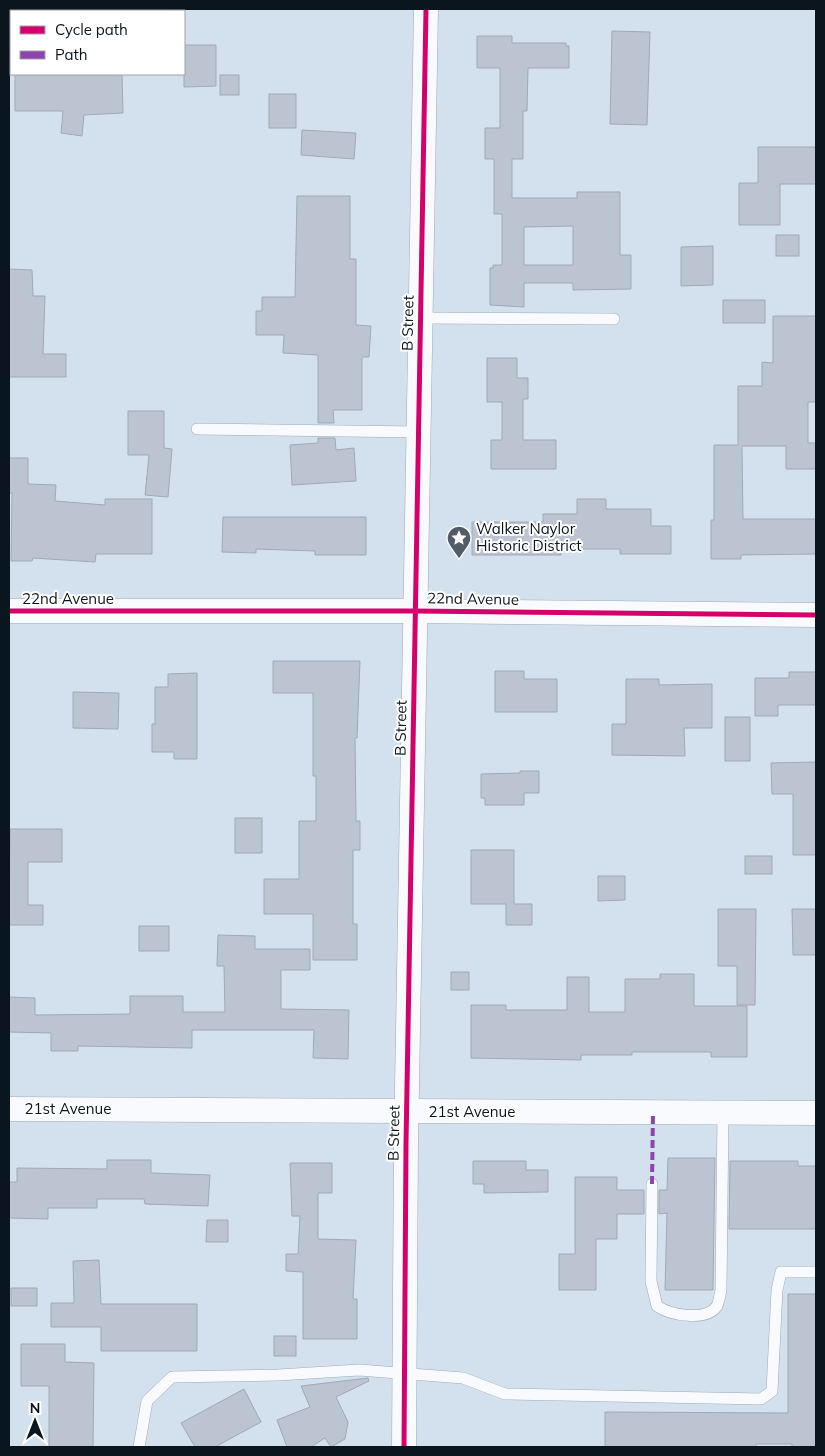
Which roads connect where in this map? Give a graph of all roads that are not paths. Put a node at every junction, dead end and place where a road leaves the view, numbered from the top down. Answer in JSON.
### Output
{"nodes":[{"id":1,"x":426,"y":9,"type":"edge"},
{"id":2,"x":420,"y":318,"type":"junction"},
{"id":3,"x":614,"y":319,"type":"dead end"},
{"id":4,"x":197,"y":429,"type":"dead end"},
{"id":5,"x":418,"y":432,"type":"junction"},
{"id":6,"x":9,"y":611,"type":"edge"},
{"id":7,"x":415,"y":611,"type":"junction"},
{"id":8,"x":816,"y":615,"type":"edge"},
{"id":9,"x":9,"y":1109,"type":"edge"},
{"id":10,"x":407,"y":1112,"type":"junction"},
{"id":11,"x":723,"y":1113,"type":"junction"},
{"id":12,"x":816,"y":1113,"type":"edge"},
{"id":13,"x":652,"y":1184,"type":"dead end"},
{"id":14,"x":816,"y":1272,"type":"edge"},
{"id":15,"x":404,"y":1373,"type":"junction"},
{"id":16,"x":139,"y":1447,"type":"edge"},
{"id":17,"x":404,"y":1447,"type":"edge"}],
"edges":[{"from":1,"to":2,"type":"street","name":"B Street"},
{"from":2,"to":3,"type":"lane"},
{"from":2,"to":5,"type":"street","name":"B Street"},
{"from":4,"to":5,"type":"lane"},
{"from":5,"to":7,"type":"street","name":"B Street"},
{"from":6,"to":7,"type":"street","name":"22nd Avenue"},
{"from":7,"to":8,"type":"street","name":"22nd Avenue"},
{"from":7,"to":10,"type":"street","name":"B Street"},
{"from":9,"to":10,"type":"street","name":"21st Avenue"},
{"from":10,"to":11,"type":"street","name":"21st Avenue"},
{"from":10,"to":15,"type":"street","name":"B Street"},
{"from":11,"to":12,"type":"street","name":"21st Avenue"},
{"from":11,"to":13,"type":"lane"},
{"from":14,"to":15,"type":"lane"},
{"from":15,"to":16,"type":"lane"},
{"from":15,"to":17,"type":"street","name":"B Street"}]}
